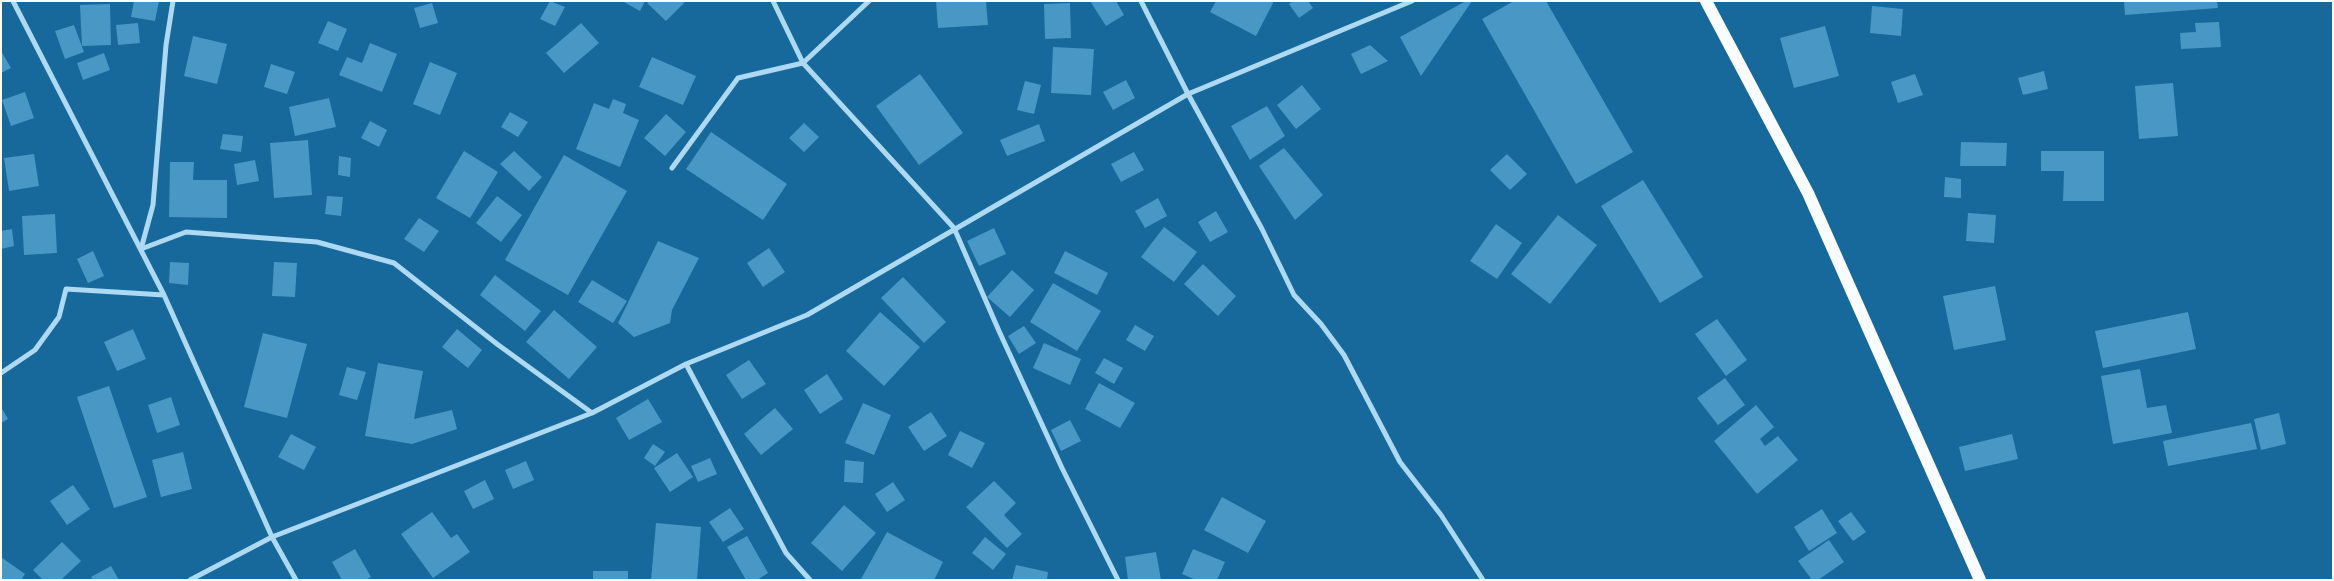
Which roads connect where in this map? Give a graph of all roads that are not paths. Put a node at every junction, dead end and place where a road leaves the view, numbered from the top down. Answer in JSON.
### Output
{"nodes":[{"id":1,"x":13,"y":1,"type":"edge"},
{"id":2,"x":173,"y":1,"type":"edge"},
{"id":3,"x":773,"y":1,"type":"edge"},
{"id":4,"x":869,"y":1,"type":"edge"},
{"id":5,"x":1142,"y":1,"type":"edge"},
{"id":6,"x":1412,"y":1,"type":"edge"},
{"id":7,"x":1706,"y":1,"type":"edge"},
{"id":8,"x":802,"y":63,"type":"junction"},
{"id":9,"x":1188,"y":94,"type":"junction"},
{"id":10,"x":672,"y":168,"type":"dead end"},
{"id":11,"x":954,"y":228,"type":"junction"},
{"id":12,"x":141,"y":249,"type":"junction"},
{"id":13,"x":164,"y":295,"type":"junction"},
{"id":14,"x":686,"y":364,"type":"junction"},
{"id":15,"x":1,"y":373,"type":"edge"},
{"id":16,"x":592,"y":413,"type":"junction"},
{"id":17,"x":272,"y":537,"type":"junction"},
{"id":18,"x":190,"y":580,"type":"edge"},
{"id":19,"x":296,"y":580,"type":"edge"},
{"id":20,"x":810,"y":580,"type":"edge"},
{"id":21,"x":1118,"y":580,"type":"edge"},
{"id":22,"x":1483,"y":580,"type":"edge"},
{"id":23,"x":1980,"y":580,"type":"edge"}],
"edges":[{"from":1,"to":12,"type":"street"},
{"from":2,"to":12,"type":"street"},
{"from":3,"to":8,"type":"street"},
{"from":4,"to":8,"type":"street"},
{"from":5,"to":9,"type":"street"},
{"from":6,"to":9,"type":"street"},
{"from":7,"to":23,"type":"main road"},
{"from":8,"to":10,"type":"street"},
{"from":8,"to":11,"type":"street"},
{"from":9,"to":11,"type":"street"},
{"from":9,"to":22,"type":"street"},
{"from":11,"to":14,"type":"street"},
{"from":11,"to":21,"type":"street"},
{"from":12,"to":13,"type":"street"},
{"from":12,"to":16,"type":"street"},
{"from":13,"to":15,"type":"street"},
{"from":13,"to":17,"type":"street"},
{"from":14,"to":16,"type":"street"},
{"from":14,"to":20,"type":"street"},
{"from":16,"to":17,"type":"street"},
{"from":17,"to":18,"type":"street"},
{"from":17,"to":19,"type":"street"}]}
